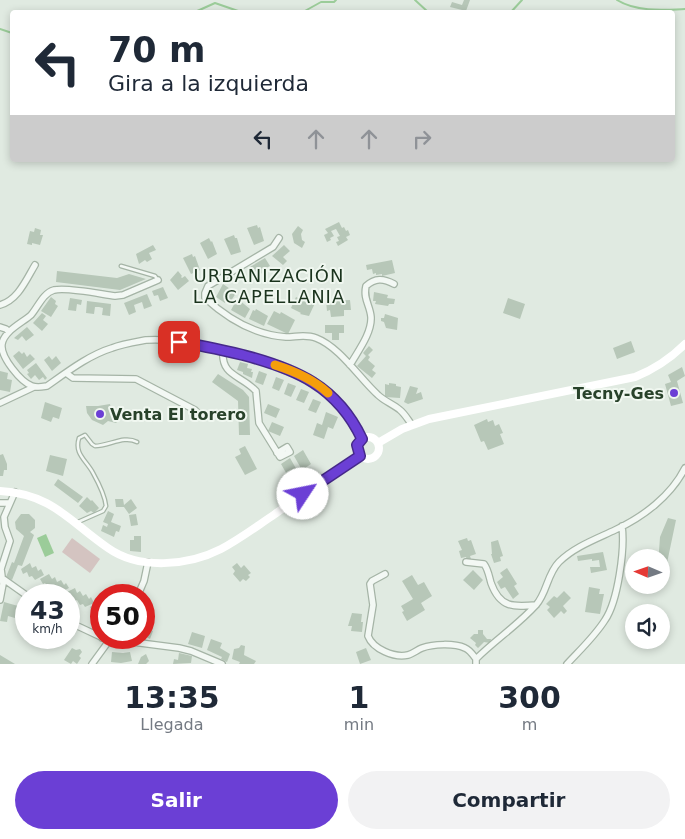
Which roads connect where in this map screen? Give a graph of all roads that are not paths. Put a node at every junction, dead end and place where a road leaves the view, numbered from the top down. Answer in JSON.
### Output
{"nodes":[{"id":1,"x":280,"y":238,"type":"dead end"},
{"id":2,"x":36,"y":265,"type":"dead end"},
{"id":3,"x":121,"y":266,"type":"dead end"},
{"id":4,"x":158,"y":280,"type":"joint"},
{"id":5,"x":394,"y":284,"type":"dead end"},
{"id":6,"x":0,"y":305,"type":"edge"},
{"id":7,"x":0,"y":327,"type":"edge"},
{"id":8,"x":9,"y":332,"type":"junction"},
{"id":9,"x":685,"y":344,"type":"edge"},
{"id":10,"x":223,"y":350,"type":"junction"},
{"id":11,"x":350,"y":365,"type":"junction"},
{"id":12,"x":66,"y":373,"type":"junction"},
{"id":13,"x":34,"y":387,"type":"junction"},
{"id":14,"x":0,"y":403,"type":"edge"},
{"id":15,"x":202,"y":417,"type":"dead end"},
{"id":16,"x":412,"y":425,"type":"junction"},
{"id":17,"x":362,"y":439,"type":"junction"},
{"id":18,"x":137,"y":442,"type":"dead end"},
{"id":19,"x":378,"y":443,"type":"junction"},
{"id":20,"x":278,"y":453,"type":"dead end"},
{"id":21,"x":360,"y":456,"type":"junction"},
{"id":22,"x":685,"y":468,"type":"edge"},
{"id":23,"x":0,"y":491,"type":"edge"},
{"id":24,"x":15,"y":492,"type":"junction"},
{"id":25,"x":0,"y":503,"type":"edge"},
{"id":26,"x":9,"y":503,"type":"junction"},
{"id":27,"x":76,"y":523,"type":"junction"},
{"id":28,"x":622,"y":526,"type":"junction"},
{"id":29,"x":148,"y":562,"type":"junction"},
{"id":30,"x":466,"y":562,"type":"dead end"},
{"id":31,"x":385,"y":574,"type":"dead end"},
{"id":32,"x":1,"y":578,"type":"edge"},
{"id":33,"x":143,"y":584,"type":"edge"},
{"id":34,"x":15,"y":588,"type":"edge"},
{"id":35,"x":0,"y":600,"type":"edge"},
{"id":36,"x":536,"y":605,"type":"junction"},
{"id":37,"x":155,"y":645,"type":"edge"},
{"id":38,"x":102,"y":649,"type":"edge"},
{"id":39,"x":476,"y":661,"type":"edge"},
{"id":40,"x":92,"y":664,"type":"edge"},
{"id":41,"x":222,"y":664,"type":"edge"},
{"id":42,"x":567,"y":664,"type":"edge"}],
"edges":[{"from":1,"to":11,"type":"street"},
{"from":2,"to":6,"type":"street"},
{"from":3,"to":4,"type":"lane"},
{"from":4,"to":8,"type":"street"},
{"from":5,"to":11,"type":"street"},
{"from":7,"to":8,"type":"street"},
{"from":8,"to":13,"type":"street"},
{"from":9,"to":16,"type":"main road"},
{"from":10,"to":12,"type":"street"},
{"from":10,"to":17,"type":"street"},
{"from":10,"to":20,"type":"street"},
{"from":11,"to":16,"type":"street"},
{"from":12,"to":13,"type":"street"},
{"from":12,"to":15,"type":"street"},
{"from":13,"to":14,"type":"street"},
{"from":16,"to":19,"type":"main road"},
{"from":17,"to":19,"type":"main road"},
{"from":17,"to":21,"type":"main road"},
{"from":18,"to":27,"type":"lane"},
{"from":19,"to":21,"type":"main road"},
{"from":21,"to":29,"type":"main road"},
{"from":22,"to":28,"type":"street"},
{"from":23,"to":24,"type":"main road"},
{"from":24,"to":26,"type":"street"},
{"from":24,"to":27,"type":"main road"},
{"from":25,"to":26,"type":"street"},
{"from":26,"to":32,"type":"street"},
{"from":27,"to":29,"type":"main road"},
{"from":28,"to":36,"type":"street"},
{"from":28,"to":42,"type":"street"},
{"from":29,"to":33,"type":"street"},
{"from":30,"to":36,"type":"street"},
{"from":31,"to":39,"type":"street"},
{"from":32,"to":34,"type":"street"},
{"from":32,"to":35,"type":"street"},
{"from":36,"to":39,"type":"street"},
{"from":37,"to":41,"type":"street"},
{"from":38,"to":40,"type":"street"}]}
